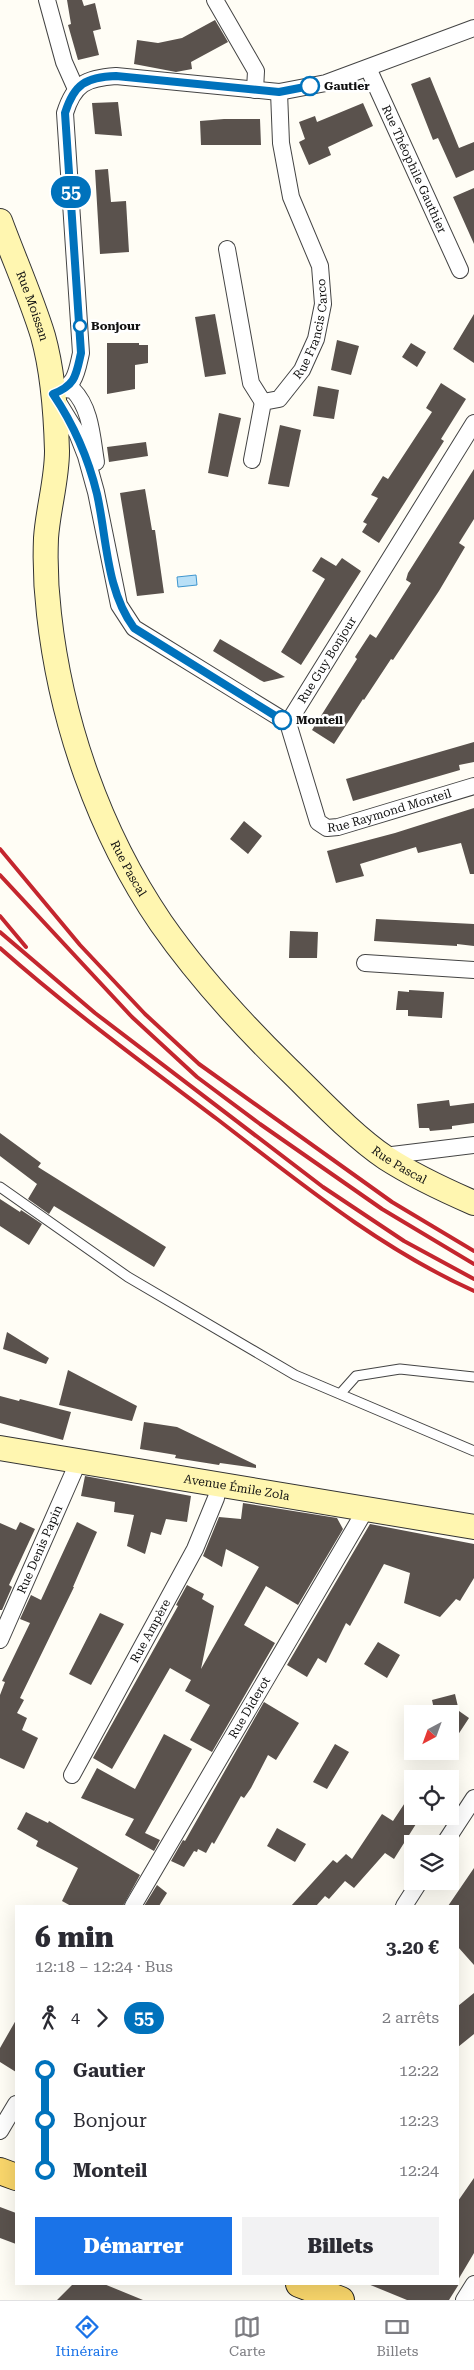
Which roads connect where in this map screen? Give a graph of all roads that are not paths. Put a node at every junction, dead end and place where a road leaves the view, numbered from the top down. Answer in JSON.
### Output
{"nodes":[{"id":1,"x":47,"y":0,"type":"edge"},
{"id":2,"x":215,"y":0,"type":"edge"},
{"id":3,"x":474,"y":28,"type":"edge"},
{"id":4,"x":368,"y":68,"type":"junction"},
{"id":5,"x":76,"y":89,"type":"junction"},
{"id":6,"x":255,"y":90,"type":"junction"},
{"id":7,"x":279,"y":92,"type":"junction"},
{"id":8,"x":0,"y":221,"type":"edge"},
{"id":9,"x":227,"y":250,"type":"dead end"},
{"id":10,"x":460,"y":270,"type":"dead end"},
{"id":11,"x":59,"y":391,"type":"junction"},
{"id":12,"x":263,"y":402,"type":"junction"},
{"id":13,"x":474,"y":423,"type":"edge"},
{"id":14,"x":252,"y":460,"type":"dead end"},
{"id":15,"x":288,"y":723,"type":"junction"},
{"id":16,"x":474,"y":786,"type":"edge"},
{"id":17,"x":365,"y":963,"type":"dead end"},
{"id":18,"x":474,"y":970,"type":"edge"},
{"id":19,"x":474,"y":1145,"type":"edge"},
{"id":20,"x":384,"y":1156,"type":"junction"},
{"id":21,"x":0,"y":1187,"type":"edge"},
{"id":22,"x":474,"y":1203,"type":"edge"},
{"id":23,"x":474,"y":1377,"type":"edge"},
{"id":24,"x":340,"y":1394,"type":"junction"},
{"id":25,"x":0,"y":1448,"type":"edge"},
{"id":26,"x":474,"y":1451,"type":"edge"},
{"id":27,"x":79,"y":1460,"type":"junction"},
{"id":28,"x":219,"y":1483,"type":"junction"},
{"id":29,"x":366,"y":1509,"type":"junction"},
{"id":30,"x":474,"y":1527,"type":"edge"},
{"id":31,"x":0,"y":1640,"type":"edge"},
{"id":32,"x":72,"y":1774,"type":"dead end"},
{"id":33,"x":474,"y":1798,"type":"edge"},
{"id":34,"x":450,"y":1835,"type":"edge"},
{"id":35,"x":414,"y":1890,"type":"edge"},
{"id":36,"x":133,"y":1905,"type":"edge"},
{"id":37,"x":405,"y":1905,"type":"edge"},
{"id":38,"x":15,"y":2106,"type":"edge"},
{"id":39,"x":0,"y":2131,"type":"edge"},
{"id":40,"x":0,"y":2171,"type":"edge"},
{"id":41,"x":15,"y":2177,"type":"edge"},
{"id":42,"x":474,"y":2284,"type":"edge"},
{"id":43,"x":302,"y":2285,"type":"edge"},
{"id":44,"x":341,"y":2300,"type":"edge"},
{"id":45,"x":464,"y":2300,"type":"edge"}],
"edges":[{"from":1,"to":5,"type":"street"},
{"from":2,"to":6,"type":"street"},
{"from":3,"to":4,"type":"street"},
{"from":4,"to":7,"type":"street"},
{"from":4,"to":10,"type":"street","name":"Rue Théophile Gauthier"},
{"from":5,"to":6,"type":"street"},
{"from":5,"to":11,"type":"street"},
{"from":6,"to":7,"type":"street"},
{"from":7,"to":12,"type":"street","name":"Rue Francis Carco"},
{"from":8,"to":11,"type":"main road","name":"Rue Moissan"},
{"from":9,"to":12,"type":"street"},
{"from":11,"to":15,"type":"street"},
{"from":11,"to":20,"type":"main road","name":"Rue Pascal"},
{"from":12,"to":14,"type":"street"},
{"from":13,"to":15,"type":"street","name":"Rue Guy Bonjour"},
{"from":15,"to":16,"type":"street","name":"Rue Raymond Monteil"},
{"from":17,"to":18,"type":"street"},
{"from":19,"to":20,"type":"street"},
{"from":20,"to":22,"type":"main road","name":"Rue Pascal"},
{"from":21,"to":24,"type":"lane"},
{"from":23,"to":24,"type":"lane"},
{"from":24,"to":26,"type":"lane"},
{"from":25,"to":27,"type":"main road","name":"Avenue Émile Zola"},
{"from":27,"to":28,"type":"main road","name":"Avenue Émile Zola"},
{"from":27,"to":31,"type":"street","name":"Rue Denis Papin"},
{"from":28,"to":29,"type":"main road","name":"Avenue Émile Zola"},
{"from":28,"to":32,"type":"street","name":"Rue Ampère"},
{"from":29,"to":30,"type":"main road","name":"Avenue Émile Zola"},
{"from":29,"to":36,"type":"street","name":"Rue Diderot"},
{"from":33,"to":34,"type":"street"},
{"from":35,"to":37,"type":"street"},
{"from":38,"to":39,"type":"street"},
{"from":40,"to":41,"type":"main road"},
{"from":42,"to":45,"type":"street"},
{"from":43,"to":44,"type":"main road"}]}
